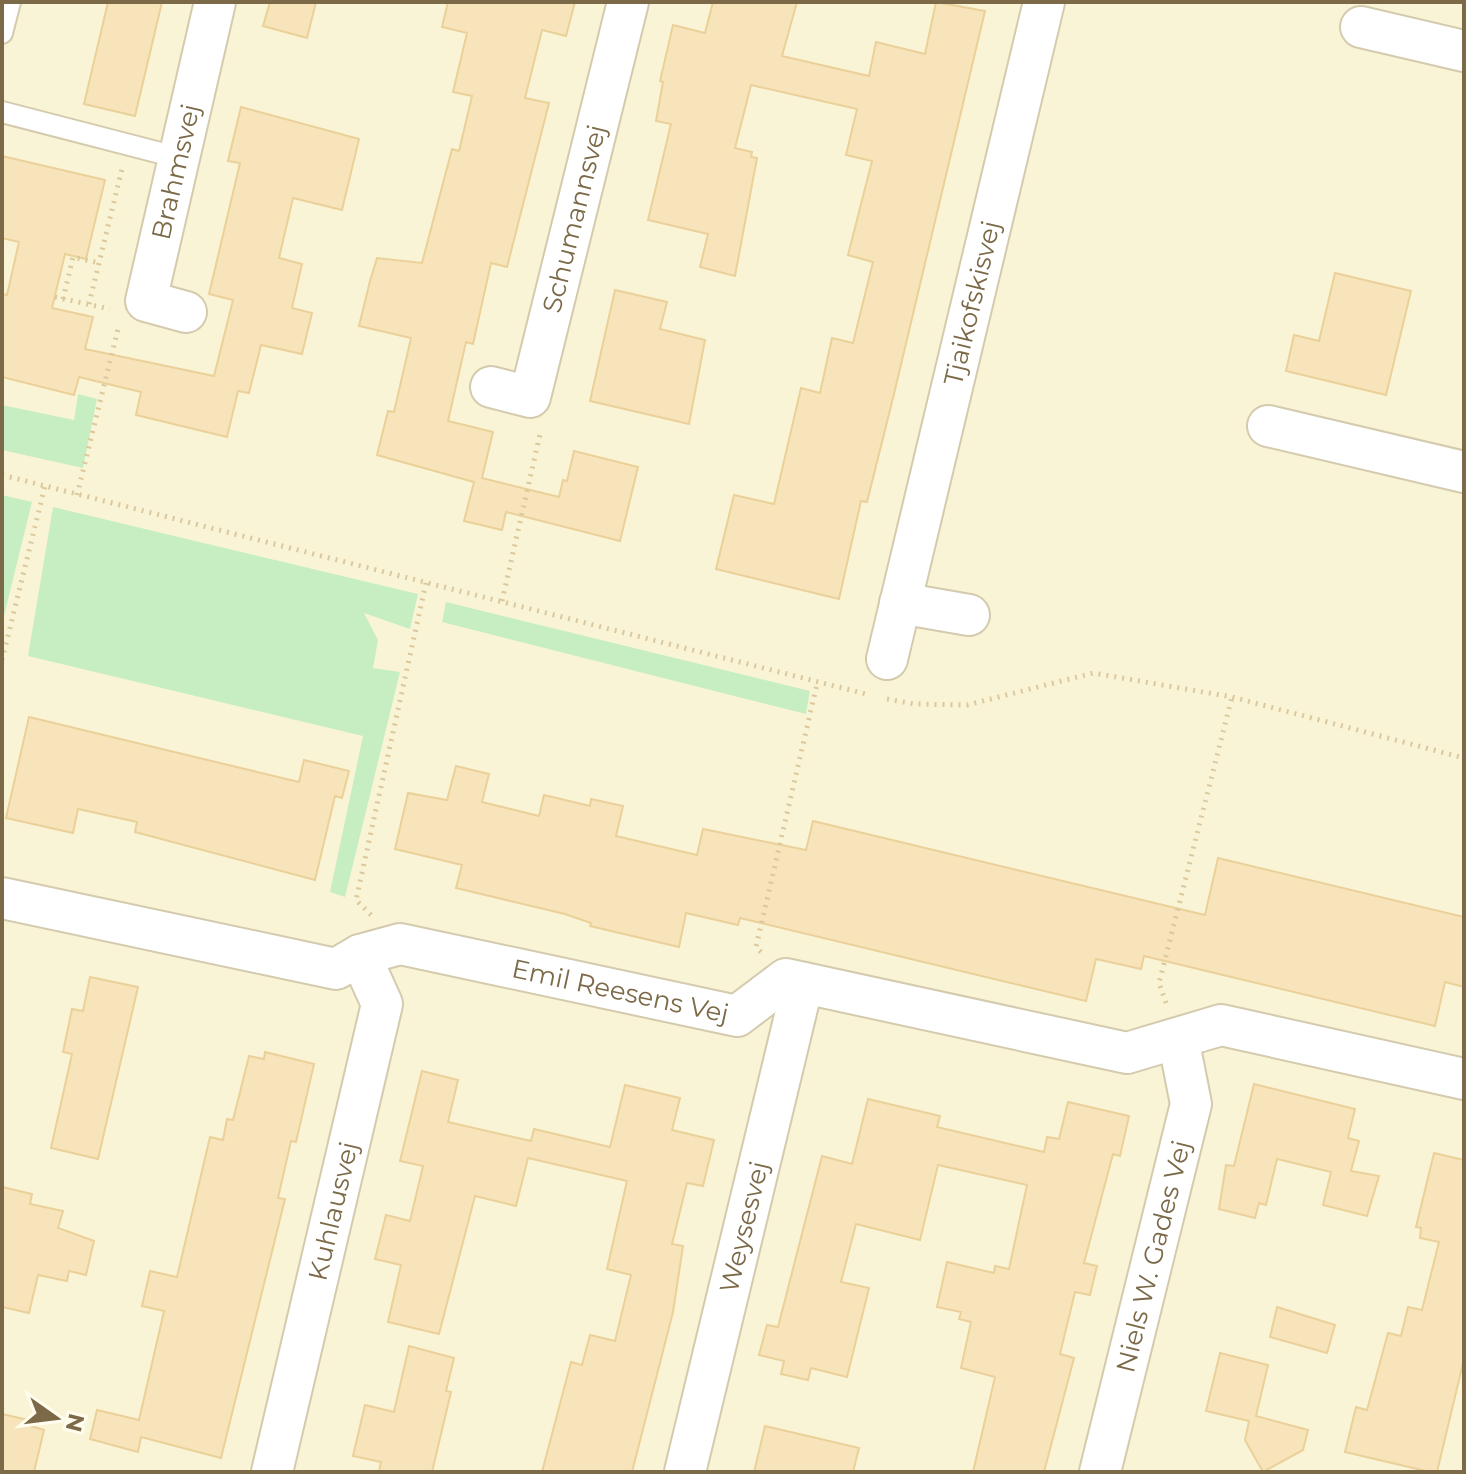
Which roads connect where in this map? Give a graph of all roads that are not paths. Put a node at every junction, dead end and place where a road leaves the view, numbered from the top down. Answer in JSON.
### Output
{"nodes":[{"id":1,"x":10,"y":2,"type":"edge"},
{"id":2,"x":215,"y":2,"type":"edge"},
{"id":3,"x":628,"y":2,"type":"edge"},
{"id":4,"x":1044,"y":2,"type":"edge"},
{"id":5,"x":1361,"y":27,"type":"dead end"},
{"id":6,"x":2,"y":33,"type":"edge"},
{"id":7,"x":1464,"y":51,"type":"edge"},
{"id":8,"x":2,"y":112,"type":"edge"},
{"id":9,"x":176,"y":157,"type":"junction"},
{"id":10,"x":186,"y":312,"type":"dead end"},
{"id":11,"x":491,"y":387,"type":"dead end"},
{"id":12,"x":1268,"y":426,"type":"dead end"},
{"id":13,"x":1464,"y":472,"type":"edge"},
{"id":14,"x":900,"y":603,"type":"junction"},
{"id":15,"x":969,"y":615,"type":"dead end"},
{"id":16,"x":887,"y":659,"type":"dead end"},
{"id":17,"x":2,"y":898,"type":"edge"},
{"id":18,"x":360,"y":955,"type":"junction"},
{"id":19,"x":794,"y":981,"type":"junction"},
{"id":20,"x":1178,"y":1038,"type":"junction"},
{"id":21,"x":1464,"y":1079,"type":"edge"},
{"id":22,"x":272,"y":1472,"type":"edge"},
{"id":23,"x":685,"y":1472,"type":"edge"},
{"id":24,"x":1100,"y":1472,"type":"edge"}],
"edges":[{"from":1,"to":6,"type":"lane"},
{"from":2,"to":9,"type":"street","name":"Brahmsvej"},
{"from":3,"to":11,"type":"street","name":"Schumannsvej"},
{"from":4,"to":14,"type":"street","name":"Tjaikofskisvej"},
{"from":5,"to":7,"type":"street"},
{"from":8,"to":9,"type":"lane"},
{"from":9,"to":10,"type":"street","name":"Brahmsvej"},
{"from":12,"to":13,"type":"street"},
{"from":14,"to":15,"type":"street"},
{"from":14,"to":16,"type":"street","name":"Tjaikofskisvej"},
{"from":17,"to":18,"type":"street","name":"Emil Reesens Vej"},
{"from":18,"to":19,"type":"street","name":"Emil Reesens Vej"},
{"from":18,"to":22,"type":"street","name":"Kuhlausvej"},
{"from":19,"to":20,"type":"street"},
{"from":19,"to":23,"type":"street","name":"Weysesvej"},
{"from":20,"to":21,"type":"street"},
{"from":20,"to":24,"type":"street","name":"Niels W. Gades Vej"}]}
